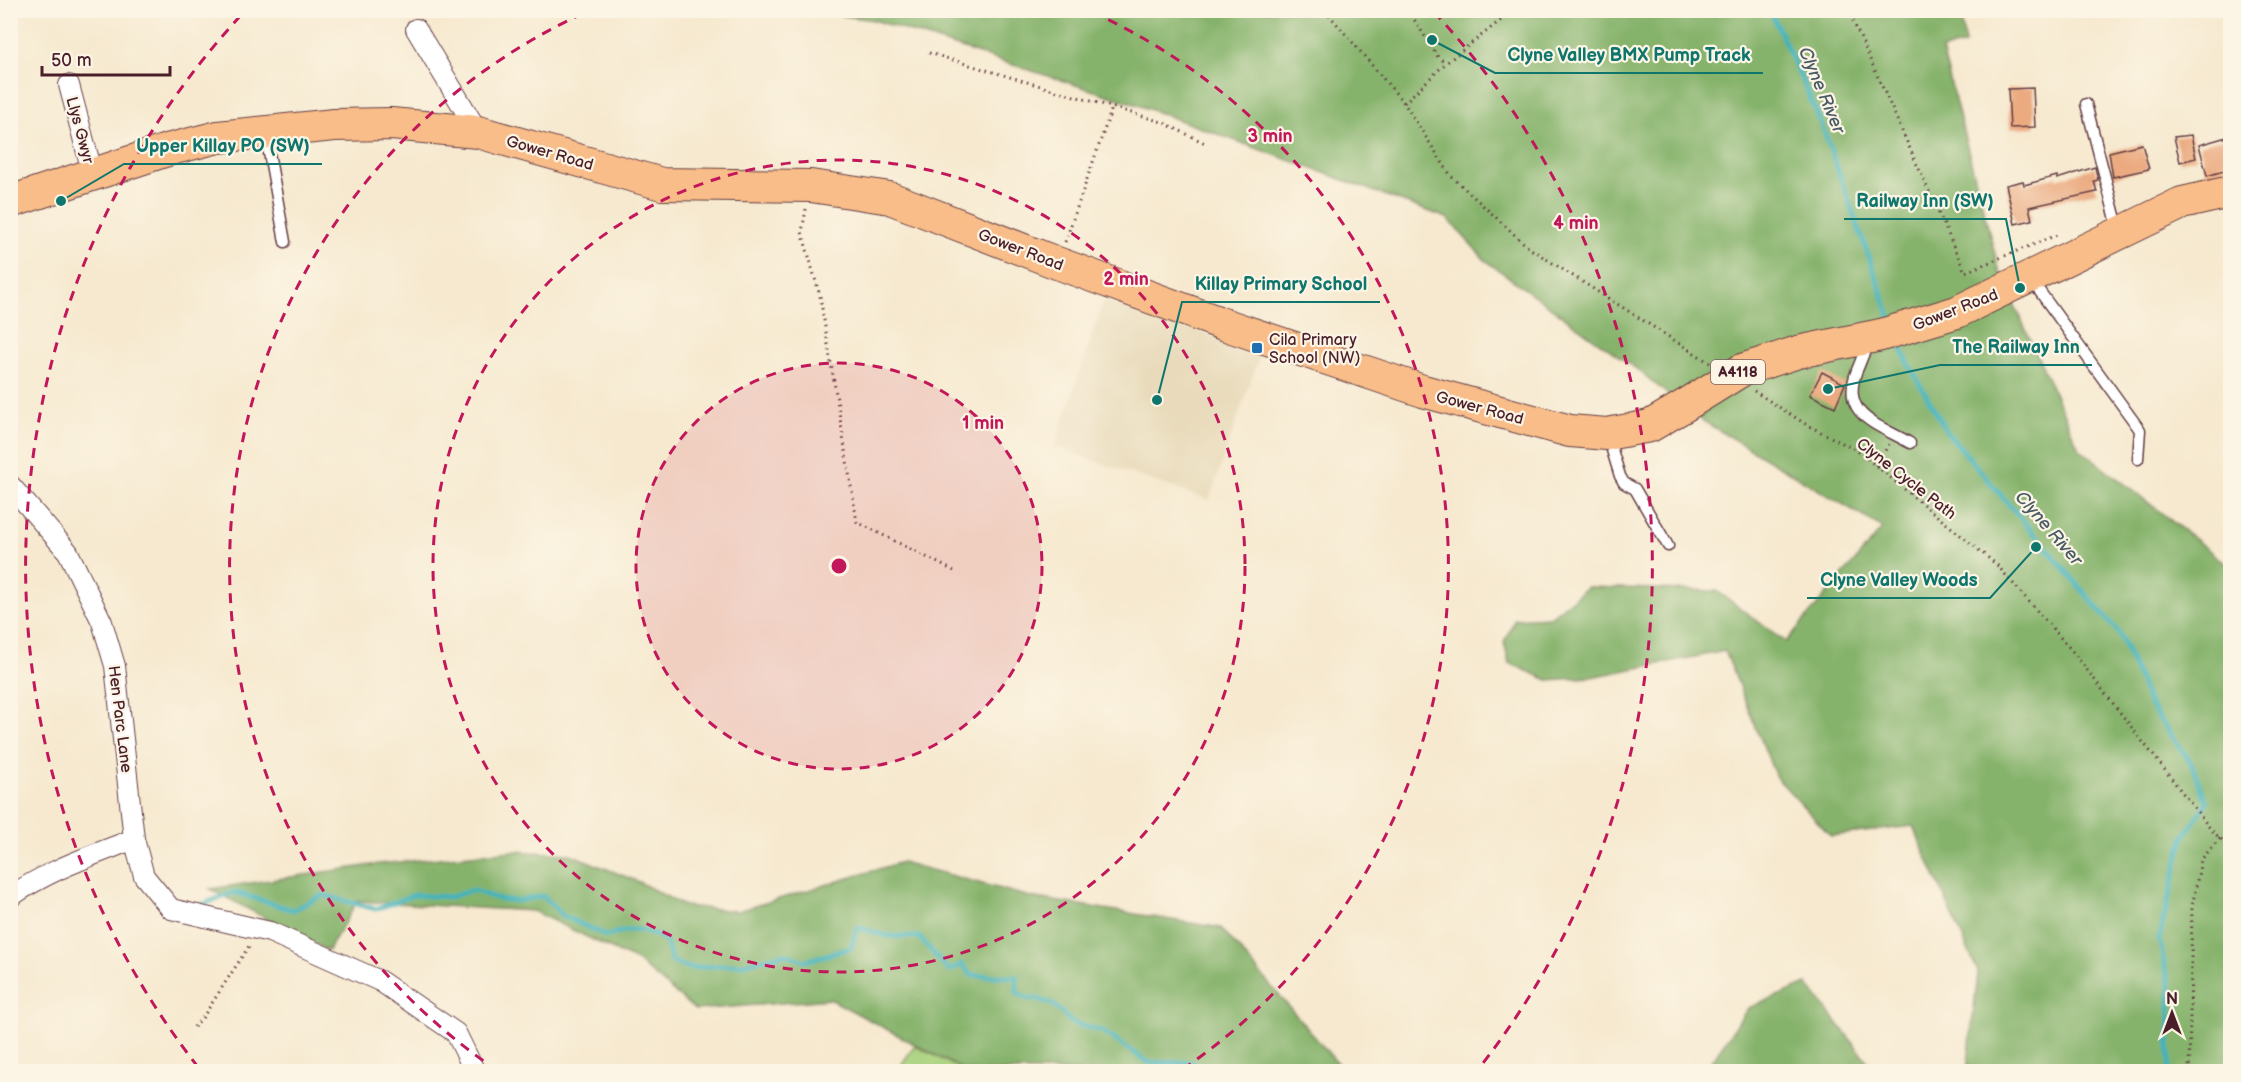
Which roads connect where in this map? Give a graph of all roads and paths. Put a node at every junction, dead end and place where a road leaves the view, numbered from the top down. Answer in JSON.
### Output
{"nodes":[{"id":1,"x":1325,"y":10,"type":"edge"},
{"id":2,"x":1408,"y":10,"type":"edge"},
{"id":3,"x":1515,"y":10,"type":"edge"},
{"id":4,"x":1848,"y":10,"type":"edge"},
{"id":5,"x":416,"y":29,"type":"dead end"},
{"id":6,"x":929,"y":53,"type":"dead end"},
{"id":7,"x":1446,"y":63,"type":"junction"},
{"id":8,"x":69,"y":85,"type":"dead end"},
{"id":9,"x":1404,"y":103,"type":"junction"},
{"id":10,"x":2086,"y":104,"type":"dead end"},
{"id":11,"x":1112,"y":108,"type":"junction"},
{"id":12,"x":265,"y":132,"type":"junction"},
{"id":13,"x":478,"y":132,"type":"junction"},
{"id":14,"x":1208,"y":144,"type":"dead end"},
{"id":15,"x":93,"y":175,"type":"junction"},
{"id":16,"x":811,"y":186,"type":"junction"},
{"id":17,"x":2230,"y":192,"type":"edge"},
{"id":18,"x":10,"y":202,"type":"edge"},
{"id":19,"x":2119,"y":231,"type":"junction"},
{"id":20,"x":2061,"y":234,"type":"dead end"},
{"id":21,"x":285,"y":242,"type":"dead end"},
{"id":22,"x":1057,"y":263,"type":"junction"},
{"id":23,"x":2030,"y":278,"type":"junction"},
{"id":24,"x":1881,"y":336,"type":"junction"},
{"id":25,"x":1711,"y":364,"type":"dead end"},
{"id":26,"x":1750,"y":388,"type":"dead end"},
{"id":27,"x":1607,"y":434,"type":"junction"},
{"id":28,"x":1895,"y":434,"type":"junction"},
{"id":29,"x":1910,"y":443,"type":"dead end"},
{"id":30,"x":2138,"y":459,"type":"dead end"},
{"id":31,"x":1875,"y":466,"type":"junction"},
{"id":32,"x":10,"y":485,"type":"edge"},
{"id":33,"x":1668,"y":546,"type":"dead end"},
{"id":34,"x":956,"y":572,"type":"dead end"},
{"id":35,"x":2220,"y":838,"type":"junction"},
{"id":36,"x":134,"y":839,"type":"junction"},
{"id":37,"x":2230,"y":847,"type":"edge"},
{"id":38,"x":10,"y":897,"type":"edge"},
{"id":39,"x":260,"y":929,"type":"junction"},
{"id":40,"x":194,"y":1027,"type":"dead end"},
{"id":41,"x":475,"y":1071,"type":"edge"},
{"id":42,"x":2189,"y":1071,"type":"edge"}],
"edges":[{"from":1,"to":9,"type":"path"},
{"from":2,"to":7,"type":"path"},
{"from":3,"to":7,"type":"path"},
{"from":4,"to":20,"type":"path"},
{"from":5,"to":13,"type":"street"},
{"from":6,"to":11,"type":"path"},
{"from":7,"to":9,"type":"path"},
{"from":8,"to":15,"type":"street","name":"Llys Gwyr"},
{"from":9,"to":25,"type":"path"},
{"from":10,"to":19,"type":"lane"},
{"from":11,"to":14,"type":"path"},
{"from":11,"to":22,"type":"path"},
{"from":12,"to":13,"type":"main road","name":"Gower Road","number":"A4118"},
{"from":12,"to":15,"type":"main road","name":"Gower Road","number":"A4118"},
{"from":12,"to":21,"type":"lane"},
{"from":13,"to":16,"type":"main road","name":"Gower Road","number":"A4118"},
{"from":15,"to":18,"type":"main road","name":"Gower Road","number":"A4118"},
{"from":16,"to":22,"type":"main road","name":"Gower Road","number":"A4118"},
{"from":16,"to":34,"type":"path"},
{"from":17,"to":19,"type":"main road","name":"Gower Road","number":"A4118"},
{"from":19,"to":23,"type":"main road","name":"Gower Road","number":"A4118"},
{"from":22,"to":27,"type":"main road","name":"Gower Road","number":"A4118"},
{"from":23,"to":24,"type":"main road","name":"Gower Road","number":"A4118"},
{"from":23,"to":30,"type":"lane"},
{"from":24,"to":27,"type":"main road","name":"Gower Road","number":"A4118","bridge":true},
{"from":24,"to":28,"type":"lane"},
{"from":26,"to":31,"type":"path","name":"Clyne Cycle Path"},
{"from":27,"to":33,"type":"lane"},
{"from":28,"to":29,"type":"lane"},
{"from":28,"to":31,"type":"path"},
{"from":31,"to":35,"type":"path","name":"Clyne Cycle Path"},
{"from":32,"to":36,"type":"street","name":"Hen Parc Lane"},
{"from":35,"to":37,"type":"path","name":"Clyne Cycle Path"},
{"from":35,"to":42,"type":"path"},
{"from":36,"to":38,"type":"street"},
{"from":36,"to":39,"type":"street","name":"Hen Parc Lane"},
{"from":39,"to":40,"type":"path"},
{"from":39,"to":41,"type":"street"}]}
